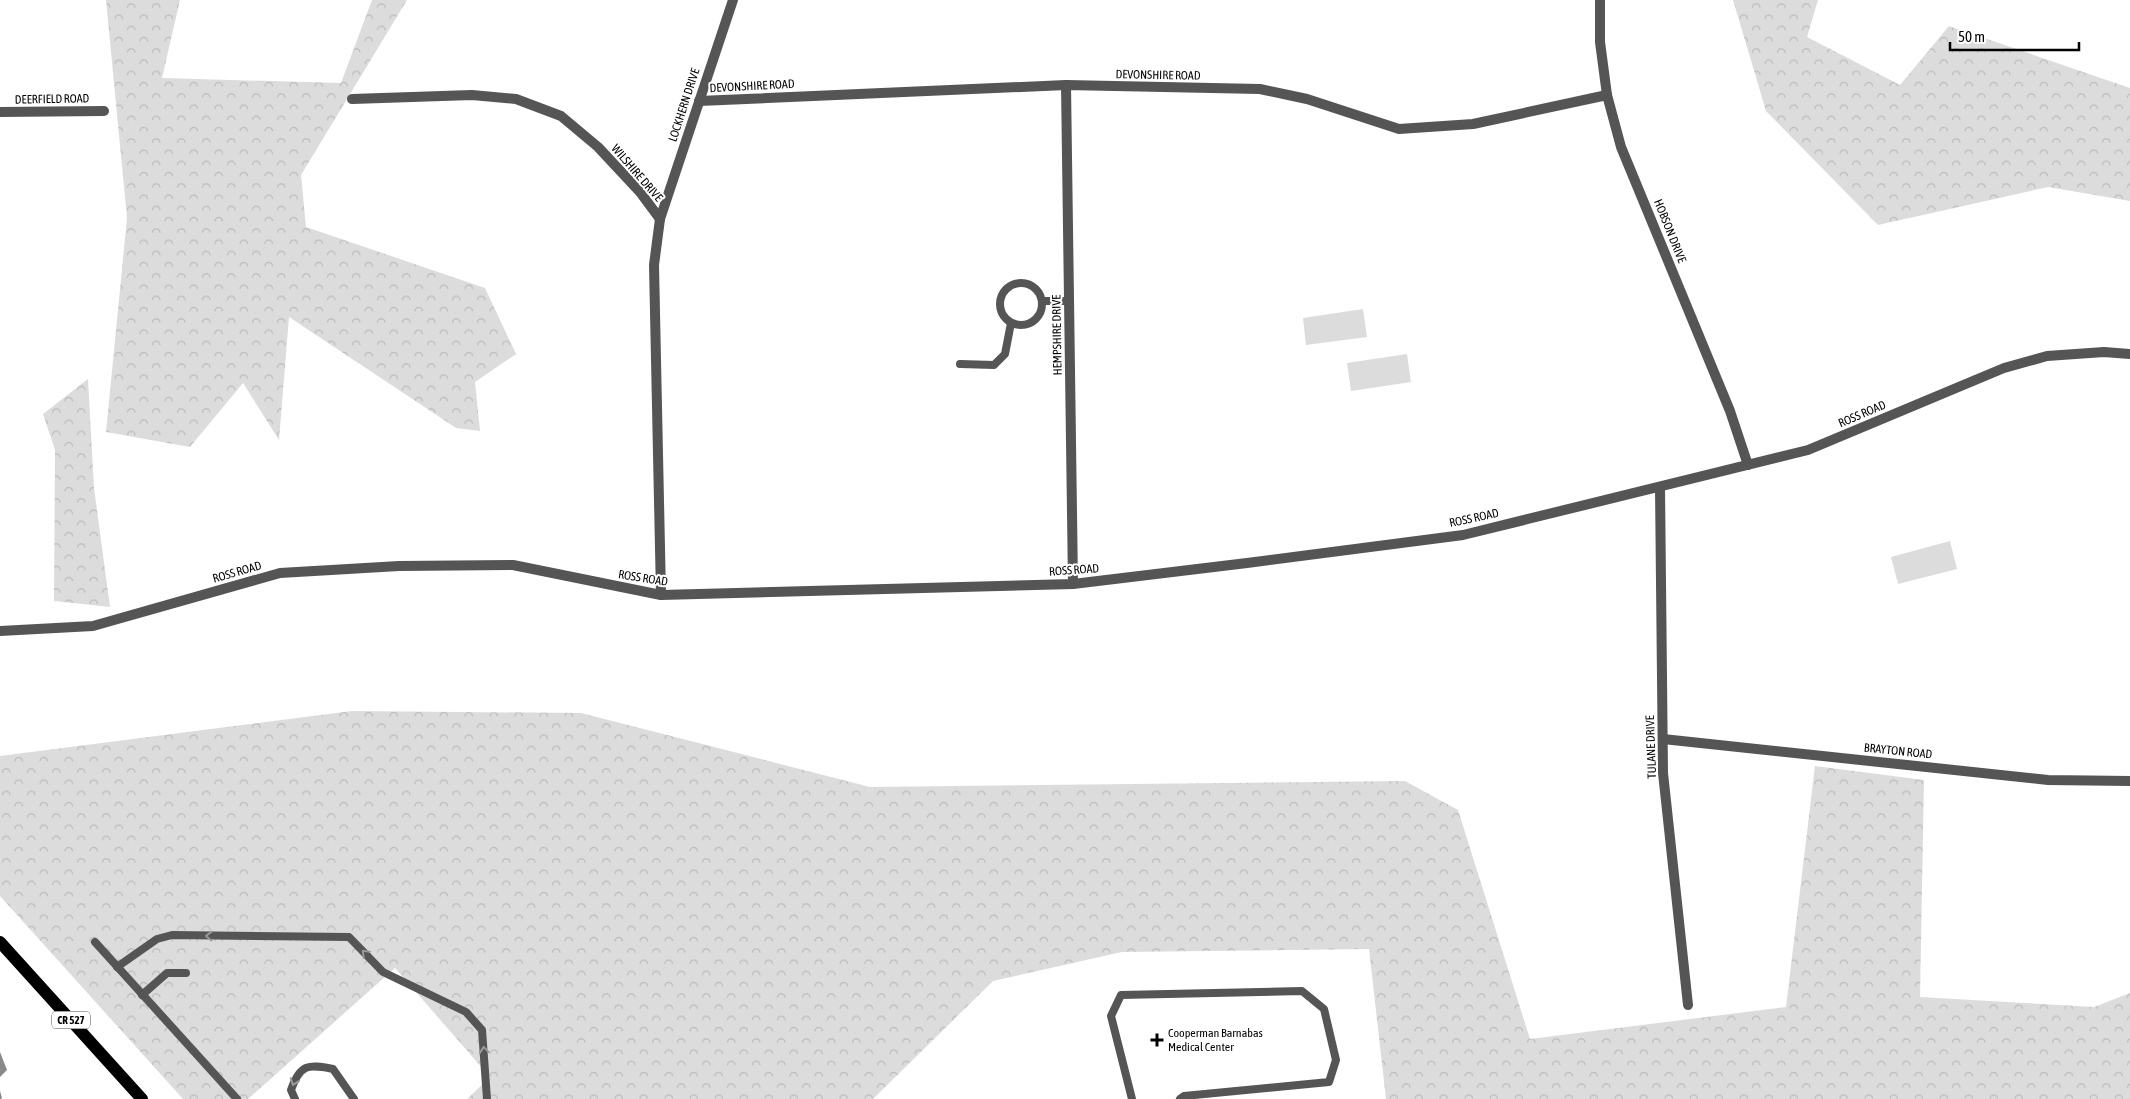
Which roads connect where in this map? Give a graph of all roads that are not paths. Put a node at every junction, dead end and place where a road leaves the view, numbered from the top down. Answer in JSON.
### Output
{"nodes":[{"id":1,"x":733,"y":0,"type":"edge"},
{"id":2,"x":1600,"y":0,"type":"edge"},
{"id":3,"x":1066,"y":85,"type":"junction"},
{"id":4,"x":1607,"y":94,"type":"junction"},
{"id":5,"x":352,"y":98,"type":"dead end"},
{"id":6,"x":699,"y":101,"type":"junction"},
{"id":7,"x":104,"y":111,"type":"dead end"},
{"id":8,"x":0,"y":112,"type":"edge"},
{"id":9,"x":660,"y":219,"type":"junction"},
{"id":10,"x":1043,"y":301,"type":"junction"},
{"id":11,"x":1069,"y":301,"type":"junction"},
{"id":12,"x":1011,"y":323,"type":"junction"},
{"id":13,"x":2130,"y":354,"type":"edge"},
{"id":14,"x":960,"y":364,"type":"dead end"},
{"id":15,"x":1748,"y":465,"type":"junction"},
{"id":16,"x":1660,"y":487,"type":"junction"},
{"id":17,"x":1073,"y":584,"type":"junction"},
{"id":18,"x":660,"y":595,"type":"junction"},
{"id":19,"x":0,"y":631,"type":"edge"},
{"id":20,"x":1663,"y":739,"type":"junction"},
{"id":21,"x":2130,"y":780,"type":"edge"},
{"id":22,"x":0,"y":942,"type":"edge"},
{"id":23,"x":95,"y":942,"type":"dead end"},
{"id":24,"x":118,"y":967,"type":"junction"},
{"id":25,"x":186,"y":973,"type":"dead end"},
{"id":26,"x":142,"y":995,"type":"junction"},
{"id":27,"x":1688,"y":1005,"type":"dead end"},
{"id":28,"x":142,"y":1099,"type":"edge"},
{"id":29,"x":238,"y":1099,"type":"edge"},
{"id":30,"x":295,"y":1099,"type":"edge"},
{"id":31,"x":354,"y":1099,"type":"edge"},
{"id":32,"x":488,"y":1099,"type":"edge"},
{"id":33,"x":1132,"y":1099,"type":"edge"},
{"id":34,"x":1180,"y":1099,"type":"edge"}],
"edges":[{"from":1,"to":6,"type":"street","name":"LOCKHERN DRIVE"},
{"from":2,"to":4,"type":"street","name":"HOBSON DRIVE"},
{"from":3,"to":4,"type":"street","name":"DEVONSHIRE ROAD"},
{"from":3,"to":6,"type":"street","name":"DEVONSHIRE ROAD"},
{"from":3,"to":11,"type":"street","name":"HEMPSHIRE DRIVE"},
{"from":4,"to":15,"type":"street","name":"HOBSON DRIVE"},
{"from":5,"to":9,"type":"street","name":"WILSHIRE DRIVE"},
{"from":6,"to":9,"type":"street","name":"LOCKHERN DRIVE"},
{"from":7,"to":8,"type":"street","name":"DEERFIELD ROAD"},
{"from":9,"to":18,"type":"street","name":"WILSHIRE DRIVE"},
{"from":10,"to":11,"type":"lane"},
{"from":10,"to":12,"type":"lane"},
{"from":10,"to":12,"type":"lane"},
{"from":11,"to":17,"type":"street","name":"HEMPSHIRE DRIVE"},
{"from":12,"to":14,"type":"lane"},
{"from":13,"to":15,"type":"street","name":"ROSS ROAD"},
{"from":15,"to":16,"type":"street","name":"ROSS ROAD"},
{"from":16,"to":17,"type":"street","name":"ROSS ROAD"},
{"from":16,"to":20,"type":"street","name":"TULANE DRIVE"},
{"from":17,"to":18,"type":"street","name":"ROSS ROAD"},
{"from":18,"to":19,"type":"street","name":"ROSS ROAD"},
{"from":20,"to":21,"type":"street","name":"BRAYTON ROAD"},
{"from":20,"to":27,"type":"street","name":"TULANE DRIVE"},
{"from":22,"to":28,"type":"main road","number":"CR 527"},
{"from":23,"to":24,"type":"lane"},
{"from":24,"to":26,"type":"lane"},
{"from":32,"to":24,"type":"lane","one_way":true},
{"from":25,"to":26,"type":"lane"},
{"from":26,"to":29,"type":"lane"},
{"from":31,"to":30,"type":"lane","one_way":true},
{"from":33,"to":34,"type":"lane"}]}
